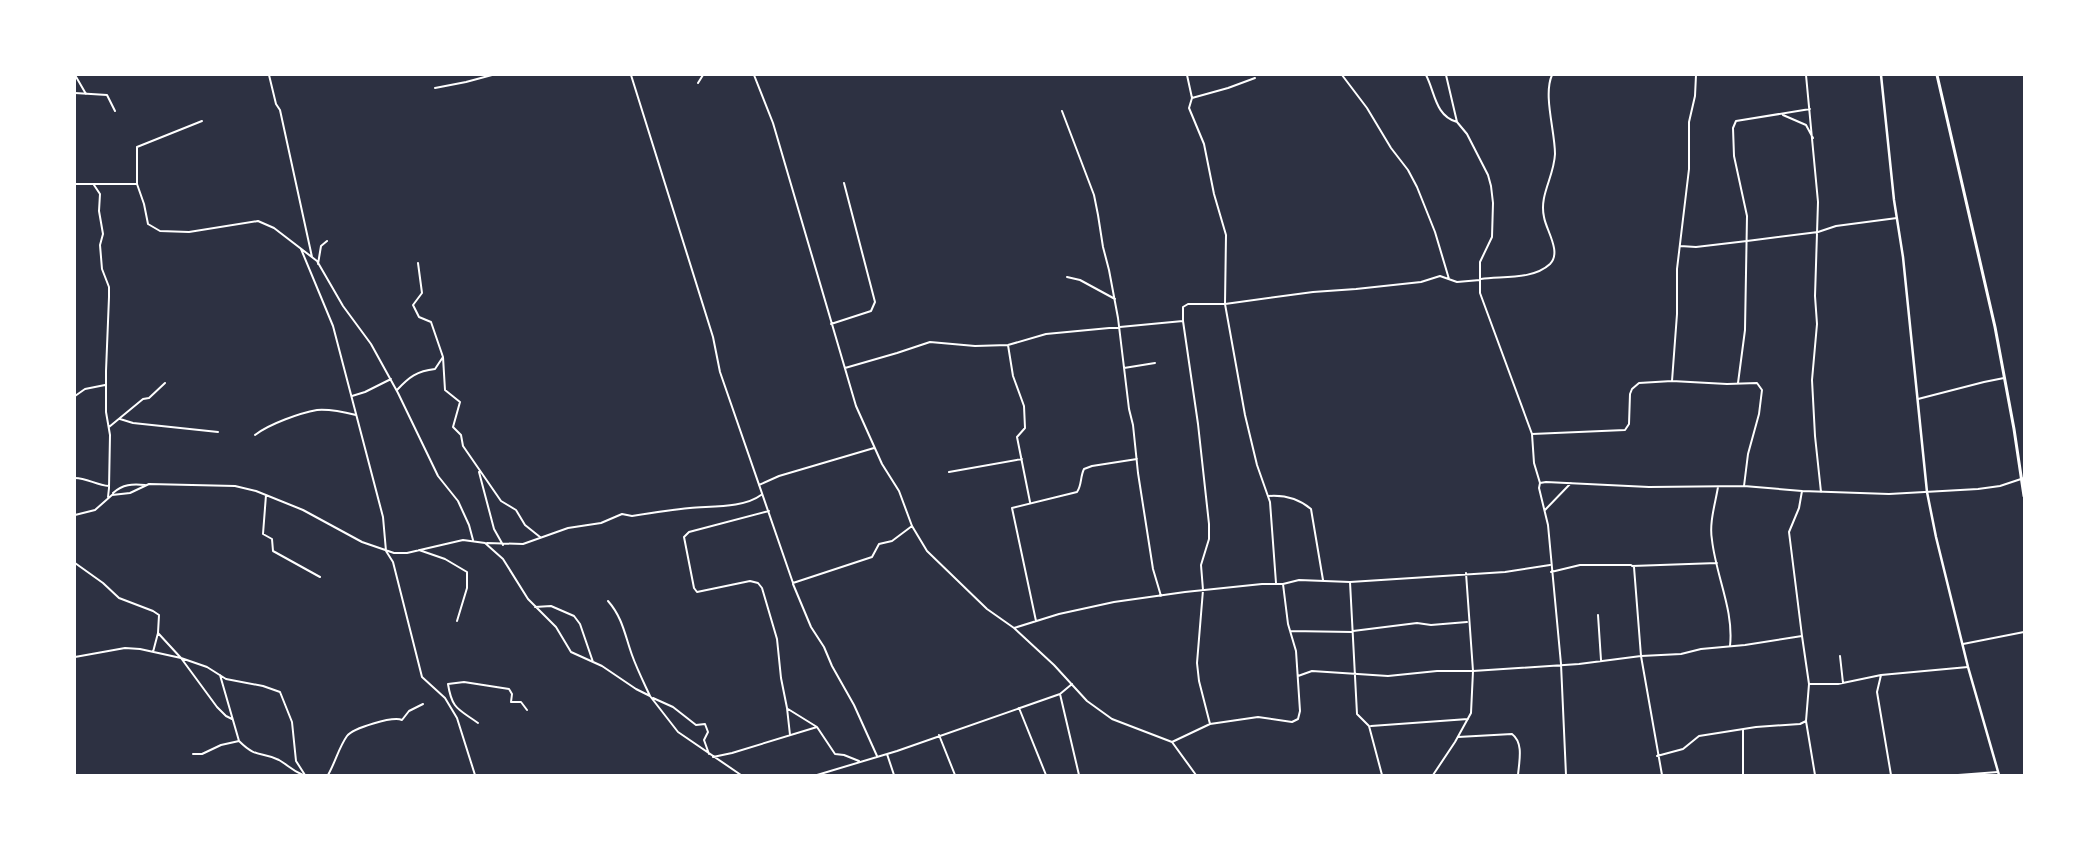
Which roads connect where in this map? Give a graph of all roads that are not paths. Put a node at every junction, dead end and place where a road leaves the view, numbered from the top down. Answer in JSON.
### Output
{"nodes":[{"id":1,"x":76,"y":75,"type":"edge"},
{"id":2,"x":269,"y":75,"type":"edge"},
{"id":3,"x":492,"y":75,"type":"edge"},
{"id":4,"x":631,"y":75,"type":"edge"},
{"id":5,"x":703,"y":75,"type":"edge"},
{"id":6,"x":754,"y":75,"type":"edge"},
{"id":7,"x":1187,"y":75,"type":"edge"},
{"id":8,"x":1342,"y":75,"type":"edge"},
{"id":9,"x":1426,"y":75,"type":"edge"},
{"id":10,"x":1446,"y":75,"type":"edge"},
{"id":11,"x":1552,"y":75,"type":"edge"},
{"id":12,"x":1696,"y":75,"type":"edge"},
{"id":13,"x":1806,"y":75,"type":"edge"},
{"id":14,"x":1881,"y":75,"type":"edge"},
{"id":15,"x":1937,"y":75,"type":"edge"},
{"id":16,"x":1255,"y":78,"type":"dead end"},
{"id":17,"x":698,"y":82,"type":"dead end"},
{"id":18,"x":435,"y":88,"type":"dead end"},
{"id":19,"x":75,"y":93,"type":"edge"},
{"id":20,"x":86,"y":94,"type":"junction"},
{"id":21,"x":1192,"y":98,"type":"junction"},
{"id":22,"x":1810,"y":109,"type":"junction"},
{"id":23,"x":115,"y":111,"type":"dead end"},
{"id":24,"x":1062,"y":111,"type":"dead end"},
{"id":25,"x":1782,"y":114,"type":"junction"},
{"id":26,"x":202,"y":121,"type":"dead end"},
{"id":27,"x":1457,"y":122,"type":"junction"},
{"id":28,"x":1814,"y":140,"type":"junction"},
{"id":29,"x":844,"y":183,"type":"dead end"},
{"id":30,"x":75,"y":184,"type":"edge"},
{"id":31,"x":137,"y":184,"type":"junction"},
{"id":32,"x":94,"y":185,"type":"junction"},
{"id":33,"x":1897,"y":218,"type":"junction"},
{"id":34,"x":1818,"y":232,"type":"junction"},
{"id":35,"x":327,"y":240,"type":"dead end"},
{"id":36,"x":1747,"y":241,"type":"junction"},
{"id":37,"x":1680,"y":246,"type":"junction"},
{"id":38,"x":300,"y":247,"type":"junction"},
{"id":39,"x":312,"y":257,"type":"junction"},
{"id":40,"x":418,"y":263,"type":"dead end"},
{"id":41,"x":318,"y":264,"type":"junction"},
{"id":42,"x":1067,"y":276,"type":"dead end"},
{"id":43,"x":1449,"y":279,"type":"junction"},
{"id":44,"x":1480,"y":280,"type":"junction"},
{"id":45,"x":1115,"y":299,"type":"junction"},
{"id":46,"x":1225,"y":304,"type":"junction"},
{"id":47,"x":1183,"y":321,"type":"junction"},
{"id":48,"x":831,"y":324,"type":"junction"},
{"id":49,"x":1118,"y":329,"type":"junction"},
{"id":50,"x":1008,"y":345,"type":"junction"},
{"id":51,"x":443,"y":357,"type":"junction"},
{"id":52,"x":1154,"y":363,"type":"dead end"},
{"id":53,"x":844,"y":368,"type":"junction"},
{"id":54,"x":1124,"y":368,"type":"junction"},
{"id":55,"x":2004,"y":378,"type":"junction"},
{"id":56,"x":390,"y":379,"type":"junction"},
{"id":57,"x":1672,"y":381,"type":"junction"},
{"id":58,"x":166,"y":383,"type":"dead end"},
{"id":59,"x":1738,"y":384,"type":"junction"},
{"id":60,"x":106,"y":385,"type":"junction"},
{"id":61,"x":397,"y":390,"type":"junction"},
{"id":62,"x":75,"y":396,"type":"edge"},
{"id":63,"x":351,"y":396,"type":"junction"},
{"id":64,"x":1918,"y":399,"type":"junction"},
{"id":65,"x":356,"y":415,"type":"junction"},
{"id":66,"x":120,"y":419,"type":"junction"},
{"id":67,"x":109,"y":427,"type":"junction"},
{"id":68,"x":218,"y":432,"type":"dead end"},
{"id":69,"x":255,"y":434,"type":"dead end"},
{"id":70,"x":1532,"y":434,"type":"junction"},
{"id":71,"x":874,"y":448,"type":"junction"},
{"id":72,"x":1022,"y":459,"type":"junction"},
{"id":73,"x":1137,"y":459,"type":"junction"},
{"id":74,"x":479,"y":468,"type":"junction"},
{"id":75,"x":949,"y":472,"type":"dead end"},
{"id":76,"x":75,"y":478,"type":"edge"},
{"id":77,"x":2022,"y":479,"type":"edge"},
{"id":78,"x":1571,"y":483,"type":"junction"},
{"id":79,"x":1540,"y":484,"type":"junction"},
{"id":80,"x":146,"y":485,"type":"junction"},
{"id":81,"x":759,"y":485,"type":"junction"},
{"id":82,"x":109,"y":486,"type":"junction"},
{"id":83,"x":1744,"y":486,"type":"junction"},
{"id":84,"x":1718,"y":487,"type":"junction"},
{"id":85,"x":1802,"y":491,"type":"junction"},
{"id":86,"x":1821,"y":492,"type":"junction"},
{"id":87,"x":1927,"y":492,"type":"junction"},
{"id":88,"x":112,"y":495,"type":"junction"},
{"id":89,"x":266,"y":495,"type":"junction"},
{"id":90,"x":761,"y":495,"type":"junction"},
{"id":91,"x":1269,"y":496,"type":"junction"},
{"id":92,"x":2024,"y":496,"type":"edge"},
{"id":93,"x":108,"y":497,"type":"junction"},
{"id":94,"x":1030,"y":502,"type":"junction"},
{"id":95,"x":1545,"y":510,"type":"junction"},
{"id":96,"x":769,"y":511,"type":"junction"},
{"id":97,"x":75,"y":515,"type":"edge"},
{"id":98,"x":912,"y":526,"type":"junction"},
{"id":99,"x":540,"y":537,"type":"junction"},
{"id":100,"x":473,"y":540,"type":"junction"},
{"id":101,"x":485,"y":543,"type":"junction"},
{"id":102,"x":503,"y":545,"type":"junction"},
{"id":103,"x":386,"y":550,"type":"junction"},
{"id":104,"x":419,"y":550,"type":"junction"},
{"id":105,"x":75,"y":563,"type":"edge"},
{"id":106,"x":1717,"y":563,"type":"junction"},
{"id":107,"x":1550,"y":565,"type":"junction"},
{"id":108,"x":1632,"y":566,"type":"junction"},
{"id":109,"x":1551,"y":572,"type":"junction"},
{"id":110,"x":1466,"y":573,"type":"junction"},
{"id":111,"x":320,"y":577,"type":"dead end"},
{"id":112,"x":1323,"y":581,"type":"junction"},
{"id":113,"x":1350,"y":582,"type":"junction"},
{"id":114,"x":793,"y":583,"type":"junction"},
{"id":115,"x":1276,"y":583,"type":"junction"},
{"id":116,"x":1283,"y":584,"type":"junction"},
{"id":117,"x":1203,"y":590,"type":"junction"},
{"id":118,"x":1161,"y":596,"type":"junction"},
{"id":119,"x":608,"y":601,"type":"dead end"},
{"id":120,"x":535,"y":607,"type":"junction"},
{"id":121,"x":1598,"y":615,"type":"dead end"},
{"id":122,"x":457,"y":621,"type":"dead end"},
{"id":123,"x":1036,"y":621,"type":"junction"},
{"id":124,"x":1468,"y":622,"type":"junction"},
{"id":125,"x":1014,"y":628,"type":"junction"},
{"id":126,"x":1290,"y":631,"type":"junction"},
{"id":127,"x":1353,"y":631,"type":"junction"},
{"id":128,"x":2024,"y":632,"type":"edge"},
{"id":129,"x":158,"y":633,"type":"junction"},
{"id":130,"x":1802,"y":636,"type":"junction"},
{"id":131,"x":1963,"y":644,"type":"junction"},
{"id":132,"x":1730,"y":646,"type":"junction"},
{"id":133,"x":153,"y":652,"type":"junction"},
{"id":134,"x":1641,"y":656,"type":"junction"},
{"id":135,"x":1840,"y":656,"type":"dead end"},
{"id":136,"x":75,"y":657,"type":"edge"},
{"id":137,"x":181,"y":658,"type":"junction"},
{"id":138,"x":593,"y":662,"type":"junction"},
{"id":139,"x":1601,"y":662,"type":"junction"},
{"id":140,"x":1561,"y":664,"type":"junction"},
{"id":141,"x":1968,"y":667,"type":"junction"},
{"id":142,"x":1473,"y":671,"type":"junction"},
{"id":143,"x":219,"y":674,"type":"junction"},
{"id":144,"x":1354,"y":674,"type":"junction"},
{"id":145,"x":1881,"y":675,"type":"junction"},
{"id":146,"x":1298,"y":676,"type":"junction"},
{"id":147,"x":1843,"y":683,"type":"junction"},
{"id":148,"x":1072,"y":684,"type":"junction"},
{"id":149,"x":1809,"y":684,"type":"junction"},
{"id":150,"x":1060,"y":694,"type":"junction"},
{"id":151,"x":651,"y":697,"type":"junction"},
{"id":152,"x":423,"y":704,"type":"dead end"},
{"id":153,"x":1019,"y":707,"type":"junction"},
{"id":154,"x":788,"y":708,"type":"junction"},
{"id":155,"x":527,"y":710,"type":"dead end"},
{"id":156,"x":232,"y":719,"type":"junction"},
{"id":157,"x":1468,"y":719,"type":"junction"},
{"id":158,"x":1806,"y":721,"type":"junction"},
{"id":159,"x":478,"y":723,"type":"dead end"},
{"id":160,"x":1210,"y":724,"type":"junction"},
{"id":161,"x":1370,"y":726,"type":"junction"},
{"id":162,"x":817,"y":727,"type":"junction"},
{"id":163,"x":1743,"y":730,"type":"junction"},
{"id":164,"x":790,"y":735,"type":"junction"},
{"id":165,"x":939,"y":735,"type":"junction"},
{"id":166,"x":1458,"y":737,"type":"junction"},
{"id":167,"x":239,"y":741,"type":"junction"},
{"id":168,"x":1172,"y":742,"type":"junction"},
{"id":169,"x":193,"y":754,"type":"dead end"},
{"id":170,"x":709,"y":754,"type":"junction"},
{"id":171,"x":887,"y":754,"type":"junction"},
{"id":172,"x":877,"y":756,"type":"junction"},
{"id":173,"x":1657,"y":756,"type":"junction"},
{"id":174,"x":713,"y":757,"type":"junction"},
{"id":175,"x":859,"y":761,"type":"junction"},
{"id":176,"x":1438,"y":769,"type":"junction"},
{"id":177,"x":1998,"y":773,"type":"edge"},
{"id":178,"x":821,"y":774,"type":"edge"},
{"id":179,"x":304,"y":775,"type":"edge"},
{"id":180,"x":328,"y":775,"type":"edge"},
{"id":181,"x":474,"y":775,"type":"edge"},
{"id":182,"x":741,"y":775,"type":"edge"},
{"id":183,"x":817,"y":775,"type":"edge"},
{"id":184,"x":894,"y":775,"type":"edge"},
{"id":185,"x":955,"y":775,"type":"edge"},
{"id":186,"x":1046,"y":775,"type":"edge"},
{"id":187,"x":1078,"y":775,"type":"edge"},
{"id":188,"x":1196,"y":775,"type":"edge"},
{"id":189,"x":1382,"y":775,"type":"edge"},
{"id":190,"x":1433,"y":775,"type":"edge"},
{"id":191,"x":1440,"y":775,"type":"edge"},
{"id":192,"x":1518,"y":775,"type":"edge"},
{"id":193,"x":1566,"y":775,"type":"edge"},
{"id":194,"x":1662,"y":775,"type":"edge"},
{"id":195,"x":1743,"y":775,"type":"edge"},
{"id":196,"x":1815,"y":775,"type":"edge"},
{"id":197,"x":1891,"y":775,"type":"edge"},
{"id":198,"x":1958,"y":775,"type":"edge"}],
"edges":[{"from":1,"to":20,"type":"street"},
{"from":2,"to":39,"type":"street"},
{"from":3,"to":18,"type":"street"},
{"from":4,"to":81,"type":"street"},
{"from":5,"to":17,"type":"street"},
{"from":6,"to":48,"type":"street"},
{"from":7,"to":21,"type":"street"},
{"from":8,"to":43,"type":"street"},
{"from":9,"to":27,"type":"street"},
{"from":10,"to":27,"type":"street"},
{"from":11,"to":44,"type":"street"},
{"from":12,"to":37,"type":"street"},
{"from":13,"to":22,"type":"street"},
{"from":14,"to":33,"type":"street"},
{"from":15,"to":55,"type":"highway"},
{"from":16,"to":21,"type":"street"},
{"from":19,"to":20,"type":"street"},
{"from":20,"to":23,"type":"street"},
{"from":21,"to":46,"type":"street"},
{"from":22,"to":25,"type":"street"},
{"from":22,"to":28,"type":"street"},
{"from":24,"to":45,"type":"street"},
{"from":25,"to":28,"type":"street"},
{"from":25,"to":36,"type":"street"},
{"from":26,"to":31,"type":"street"},
{"from":27,"to":44,"type":"street"},
{"from":28,"to":34,"type":"street"},
{"from":29,"to":48,"type":"street"},
{"from":30,"to":32,"type":"street"},
{"from":31,"to":32,"type":"street"},
{"from":31,"to":38,"type":"street"},
{"from":32,"to":60,"type":"street"},
{"from":33,"to":34,"type":"street"},
{"from":33,"to":64,"type":"street"},
{"from":34,"to":36,"type":"street"},
{"from":34,"to":86,"type":"street"},
{"from":35,"to":41,"type":"street"},
{"from":36,"to":37,"type":"street"},
{"from":36,"to":59,"type":"street"},
{"from":37,"to":57,"type":"street"},
{"from":38,"to":39,"type":"street"},
{"from":38,"to":63,"type":"street"},
{"from":39,"to":41,"type":"street"},
{"from":40,"to":51,"type":"street"},
{"from":41,"to":56,"type":"street"},
{"from":42,"to":45,"type":"street"},
{"from":43,"to":44,"type":"street"},
{"from":43,"to":46,"type":"street"},
{"from":44,"to":70,"type":"street"},
{"from":45,"to":49,"type":"street"},
{"from":46,"to":47,"type":"street"},
{"from":46,"to":91,"type":"street"},
{"from":47,"to":49,"type":"street"},
{"from":47,"to":117,"type":"street"},
{"from":48,"to":53,"type":"street"},
{"from":49,"to":50,"type":"street"},
{"from":49,"to":54,"type":"street"},
{"from":50,"to":53,"type":"street"},
{"from":50,"to":72,"type":"street"},
{"from":51,"to":61,"type":"street"},
{"from":51,"to":74,"type":"street"},
{"from":52,"to":54,"type":"street"},
{"from":53,"to":71,"type":"street"},
{"from":54,"to":73,"type":"street"},
{"from":55,"to":64,"type":"street"},
{"from":55,"to":77,"type":"highway"},
{"from":56,"to":61,"type":"street"},
{"from":56,"to":63,"type":"street"},
{"from":57,"to":59,"type":"street"},
{"from":57,"to":70,"type":"street"},
{"from":58,"to":66,"type":"street"},
{"from":59,"to":83,"type":"street"},
{"from":60,"to":62,"type":"street"},
{"from":60,"to":67,"type":"street"},
{"from":61,"to":100,"type":"street"},
{"from":63,"to":65,"type":"street"},
{"from":64,"to":87,"type":"street"},
{"from":65,"to":69,"type":"street"},
{"from":65,"to":103,"type":"street"},
{"from":66,"to":67,"type":"street"},
{"from":66,"to":68,"type":"street"},
{"from":67,"to":82,"type":"street"},
{"from":70,"to":79,"type":"street"},
{"from":71,"to":81,"type":"street"},
{"from":71,"to":98,"type":"street"},
{"from":72,"to":75,"type":"street"},
{"from":72,"to":94,"type":"street"},
{"from":73,"to":94,"type":"street"},
{"from":73,"to":118,"type":"street"},
{"from":74,"to":99,"type":"street"},
{"from":74,"to":102,"type":"street"},
{"from":76,"to":82,"type":"street"},
{"from":77,"to":87,"type":"street"},
{"from":77,"to":92,"type":"highway"},
{"from":78,"to":79,"type":"street"},
{"from":78,"to":84,"type":"street"},
{"from":78,"to":95,"type":"street"},
{"from":79,"to":95,"type":"street"},
{"from":80,"to":88,"type":"street"},
{"from":80,"to":88,"type":"street"},
{"from":80,"to":89,"type":"street"},
{"from":81,"to":90,"type":"street"},
{"from":82,"to":93,"type":"street"},
{"from":83,"to":84,"type":"street"},
{"from":83,"to":85,"type":"street"},
{"from":84,"to":106,"type":"street"},
{"from":85,"to":86,"type":"street"},
{"from":85,"to":130,"type":"street"},
{"from":86,"to":87,"type":"street"},
{"from":87,"to":131,"type":"street"},
{"from":88,"to":93,"type":"street"},
{"from":89,"to":103,"type":"street"},
{"from":89,"to":111,"type":"street"},
{"from":90,"to":96,"type":"street"},
{"from":90,"to":99,"type":"street"},
{"from":91,"to":112,"type":"street"},
{"from":91,"to":115,"type":"street"},
{"from":93,"to":97,"type":"street"},
{"from":94,"to":123,"type":"street"},
{"from":95,"to":107,"type":"street"},
{"from":96,"to":114,"type":"street"},
{"from":96,"to":154,"type":"street"},
{"from":98,"to":114,"type":"street"},
{"from":98,"to":125,"type":"street"},
{"from":99,"to":102,"type":"street"},
{"from":100,"to":101,"type":"street"},
{"from":100,"to":104,"type":"street"},
{"from":101,"to":102,"type":"street"},
{"from":101,"to":120,"type":"street"},
{"from":103,"to":104,"type":"street"},
{"from":103,"to":181,"type":"street"},
{"from":104,"to":122,"type":"street"},
{"from":105,"to":129,"type":"street"},
{"from":106,"to":108,"type":"street"},
{"from":106,"to":132,"type":"street"},
{"from":107,"to":109,"type":"street"},
{"from":107,"to":110,"type":"street"},
{"from":108,"to":109,"type":"street"},
{"from":108,"to":134,"type":"street"},
{"from":109,"to":140,"type":"street"},
{"from":110,"to":113,"type":"street"},
{"from":110,"to":124,"type":"street"},
{"from":112,"to":113,"type":"street"},
{"from":112,"to":116,"type":"street"},
{"from":113,"to":127,"type":"street"},
{"from":114,"to":172,"type":"street"},
{"from":115,"to":116,"type":"street"},
{"from":115,"to":117,"type":"street"},
{"from":116,"to":126,"type":"street"},
{"from":117,"to":118,"type":"street"},
{"from":117,"to":160,"type":"street"},
{"from":118,"to":123,"type":"street"},
{"from":119,"to":151,"type":"street"},
{"from":120,"to":138,"type":"street"},
{"from":120,"to":138,"type":"street"},
{"from":121,"to":139,"type":"street"},
{"from":123,"to":125,"type":"street"},
{"from":124,"to":127,"type":"street"},
{"from":124,"to":142,"type":"street"},
{"from":125,"to":148,"type":"street"},
{"from":126,"to":127,"type":"street"},
{"from":126,"to":146,"type":"street"},
{"from":127,"to":144,"type":"street"},
{"from":128,"to":131,"type":"street"},
{"from":129,"to":133,"type":"street"},
{"from":129,"to":137,"type":"street"},
{"from":130,"to":132,"type":"street"},
{"from":130,"to":149,"type":"street"},
{"from":131,"to":141,"type":"street"},
{"from":132,"to":134,"type":"street"},
{"from":133,"to":136,"type":"street"},
{"from":133,"to":137,"type":"street"},
{"from":134,"to":139,"type":"street"},
{"from":134,"to":173,"type":"street"},
{"from":135,"to":147,"type":"street"},
{"from":137,"to":143,"type":"street"},
{"from":137,"to":156,"type":"street"},
{"from":138,"to":151,"type":"street"},
{"from":139,"to":140,"type":"street"},
{"from":140,"to":142,"type":"street"},
{"from":140,"to":193,"type":"street"},
{"from":141,"to":145,"type":"street"},
{"from":141,"to":177,"type":"street"},
{"from":142,"to":144,"type":"street"},
{"from":142,"to":157,"type":"street"},
{"from":143,"to":156,"type":"street"},
{"from":143,"to":179,"type":"street"},
{"from":144,"to":146,"type":"street"},
{"from":144,"to":161,"type":"street"},
{"from":145,"to":147,"type":"street"},
{"from":145,"to":197,"type":"street"},
{"from":146,"to":160,"type":"street"},
{"from":147,"to":149,"type":"street"},
{"from":148,"to":150,"type":"street"},
{"from":148,"to":168,"type":"street"},
{"from":149,"to":158,"type":"street"},
{"from":150,"to":153,"type":"street"},
{"from":150,"to":187,"type":"street"},
{"from":151,"to":170,"type":"street"},
{"from":151,"to":170,"type":"street"},
{"from":152,"to":180,"type":"street"},
{"from":153,"to":165,"type":"street"},
{"from":153,"to":186,"type":"street"},
{"from":154,"to":162,"type":"street"},
{"from":154,"to":164,"type":"street"},
{"from":155,"to":159,"type":"street"},
{"from":156,"to":167,"type":"street"},
{"from":157,"to":161,"type":"street"},
{"from":157,"to":166,"type":"street"},
{"from":158,"to":163,"type":"street"},
{"from":158,"to":196,"type":"street"},
{"from":160,"to":168,"type":"street"},
{"from":161,"to":189,"type":"street"},
{"from":162,"to":164,"type":"street"},
{"from":162,"to":175,"type":"street"},
{"from":163,"to":173,"type":"street"},
{"from":163,"to":195,"type":"street"},
{"from":164,"to":174,"type":"street"},
{"from":165,"to":171,"type":"street"},
{"from":165,"to":185,"type":"street"},
{"from":166,"to":176,"type":"street"},
{"from":166,"to":192,"type":"street"},
{"from":167,"to":169,"type":"street"},
{"from":167,"to":179,"type":"street"},
{"from":168,"to":188,"type":"street"},
{"from":170,"to":174,"type":"street"},
{"from":171,"to":172,"type":"street"},
{"from":171,"to":184,"type":"street"},
{"from":172,"to":175,"type":"street"},
{"from":173,"to":194,"type":"street"},
{"from":174,"to":182,"type":"street"},
{"from":175,"to":178,"type":"street"},
{"from":176,"to":190,"type":"street"},
{"from":176,"to":191,"type":"street"},
{"from":177,"to":198,"type":"street"},
{"from":178,"to":183,"type":"street"}]}
